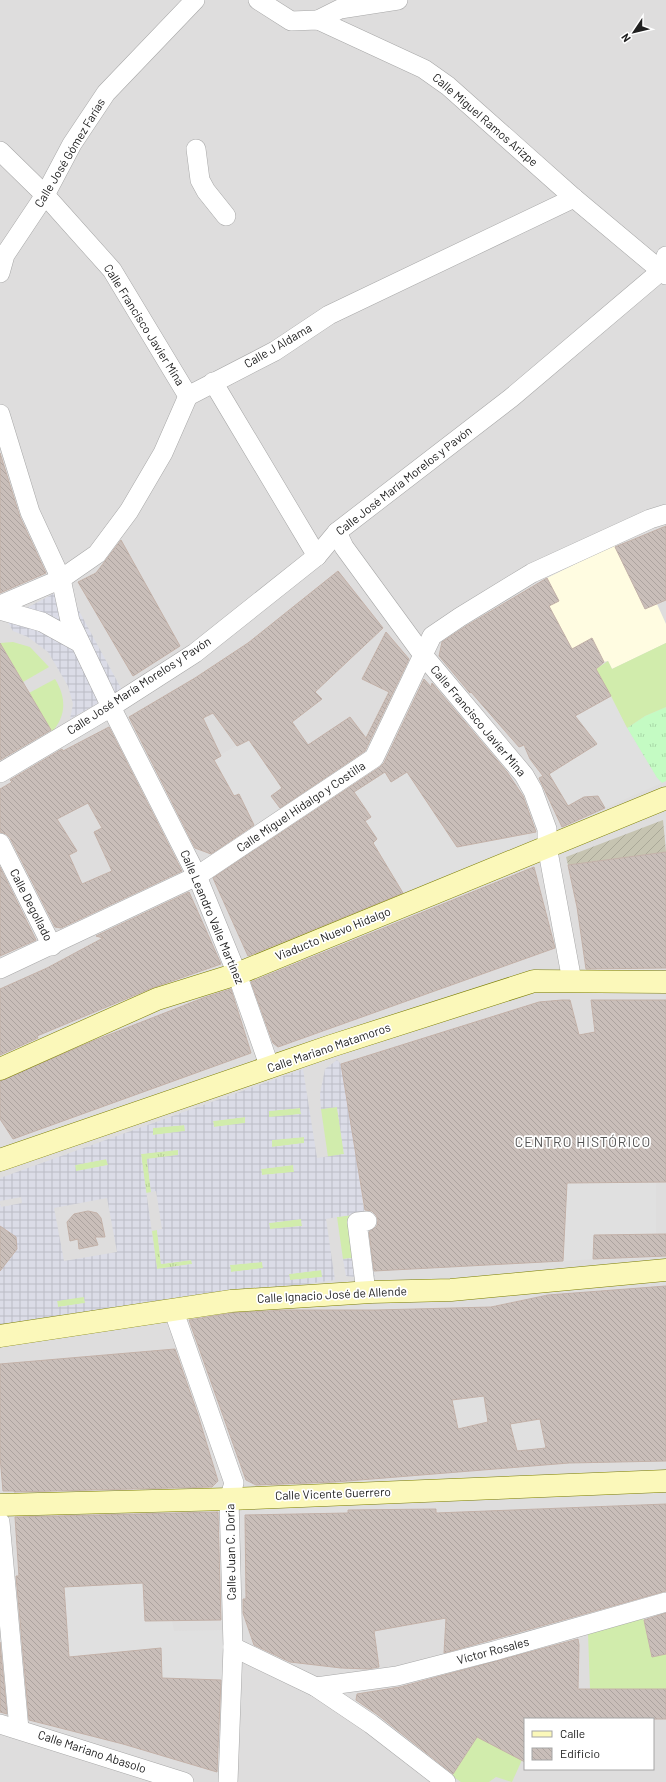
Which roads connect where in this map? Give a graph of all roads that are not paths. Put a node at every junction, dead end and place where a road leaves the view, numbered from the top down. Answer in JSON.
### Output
{"nodes":[{"id":1,"x":195,"y":0,"type":"edge"},
{"id":2,"x":258,"y":0,"type":"edge"},
{"id":3,"x":398,"y":0,"type":"edge"},
{"id":4,"x":318,"y":20,"type":"junction"},
{"id":5,"x":196,"y":149,"type":"dead end"},
{"id":6,"x":0,"y":150,"type":"edge"},
{"id":7,"x":45,"y":195,"type":"junction"},
{"id":8,"x":574,"y":198,"type":"junction"},
{"id":9,"x":226,"y":216,"type":"dead end"},
{"id":10,"x":2,"y":262,"type":"edge"},
{"id":11,"x":665,"y":268,"type":"edge"},
{"id":12,"x":213,"y":382,"type":"junction"},
{"id":13,"x":188,"y":396,"type":"junction"},
{"id":14,"x":0,"y":414,"type":"edge"},
{"id":15,"x":666,"y":514,"type":"edge"},
{"id":16,"x":337,"y":532,"type":"junction"},
{"id":17,"x":317,"y":556,"type":"junction"},
{"id":18,"x":61,"y":579,"type":"junction"},
{"id":19,"x":0,"y":605,"type":"edge"},
{"id":20,"x":0,"y":610,"type":"edge"},
{"id":21,"x":80,"y":643,"type":"junction"},
{"id":22,"x":423,"y":655,"type":"junction"},
{"id":23,"x":111,"y":707,"type":"junction"},
{"id":24,"x":0,"y":773,"type":"edge"},
{"id":25,"x":666,"y":798,"type":"edge"},
{"id":26,"x":0,"y":842,"type":"edge"},
{"id":27,"x":547,"y":846,"type":"junction"},
{"id":28,"x":197,"y":876,"type":"junction"},
{"id":29,"x":52,"y":946,"type":"junction"},
{"id":30,"x":0,"y":969,"type":"edge"},
{"id":31,"x":237,"y":974,"type":"junction"},
{"id":32,"x":572,"y":981,"type":"junction"},
{"id":33,"x":666,"y":982,"type":"edge"},
{"id":34,"x":270,"y":1068,"type":"junction"},
{"id":35,"x":0,"y":1069,"type":"edge"},
{"id":36,"x":0,"y":1160,"type":"edge"},
{"id":37,"x":366,"y":1221,"type":"dead end"},
{"id":38,"x":666,"y":1270,"type":"edge"},
{"id":39,"x":366,"y":1292,"type":"junction"},
{"id":40,"x":173,"y":1309,"type":"junction"},
{"id":41,"x":0,"y":1336,"type":"edge"},
{"id":42,"x":666,"y":1481,"type":"edge"},
{"id":43,"x":230,"y":1499,"type":"junction"},
{"id":44,"x":0,"y":1504,"type":"edge"},
{"id":45,"x":0,"y":1522,"type":"edge"},
{"id":46,"x":666,"y":1602,"type":"edge"},
{"id":47,"x":233,"y":1647,"type":"junction"},
{"id":48,"x":316,"y":1687,"type":"junction"},
{"id":49,"x":0,"y":1724,"type":"edge"},
{"id":50,"x":20,"y":1729,"type":"junction"},
{"id":51,"x":184,"y":1782,"type":"edge"},
{"id":52,"x":228,"y":1782,"type":"edge"},
{"id":53,"x":446,"y":1782,"type":"edge"}],
"edges":[{"from":1,"to":7,"type":"street","name":"Calle José Gómez Farías"},
{"from":2,"to":4,"type":"street","name":"Calle Miguel Ramos Arizpe"},
{"from":3,"to":4,"type":"street"},
{"from":4,"to":8,"type":"street","name":"Calle Miguel Ramos Arizpe"},
{"from":5,"to":9,"type":"street"},
{"from":6,"to":7,"type":"street","name":"Calle Francisco Javier Mina"},
{"from":7,"to":10,"type":"street","name":"Calle José Gómez Farías"},
{"from":7,"to":13,"type":"street","name":"Calle Francisco Javier Mina"},
{"from":8,"to":11,"type":"street","name":"Calle Miguel Ramos Arizpe"},
{"from":8,"to":12,"type":"street","name":"Calle J Aldama"},
{"from":11,"to":16,"type":"street","name":"Calle José María Morelos y Pavón"},
{"from":12,"to":13,"type":"street","name":"Calle J Aldama"},
{"from":12,"to":17,"type":"street"},
{"from":13,"to":18,"type":"street"},
{"from":14,"to":18,"type":"street","name":"Calle Leandro Valle Martínez"},
{"from":15,"to":22,"type":"street","name":"Calle Miguel Hidalgo y Costilla"},
{"from":16,"to":17,"type":"street","name":"Calle José María Morelos y Pavón"},
{"from":16,"to":22,"type":"street","name":"Calle Francisco Javier Mina"},
{"from":17,"to":23,"type":"street","name":"Calle José María Morelos y Pavón"},
{"from":18,"to":19,"type":"street"},
{"from":18,"to":21,"type":"street","name":"Calle Leandro Valle Martínez"},
{"from":20,"to":21,"type":"street"},
{"from":21,"to":23,"type":"street","name":"Calle Leandro Valle Martínez"},
{"from":22,"to":27,"type":"street","name":"Calle Francisco Javier Mina"},
{"from":22,"to":28,"type":"street","name":"Calle Miguel Hidalgo y Costilla"},
{"from":23,"to":24,"type":"street","name":"Calle José María Morelos y Pavón"},
{"from":23,"to":28,"type":"street","name":"Calle Leandro Valle Martínez"},
{"from":25,"to":27,"type":"street","name":"Viaducto Nuevo Hidalgo"},
{"from":26,"to":29,"type":"street","name":"Calle Degollado"},
{"from":27,"to":31,"type":"street","name":"Viaducto Nuevo Hidalgo"},
{"from":27,"to":32,"type":"street","name":"Calle Francisco Javier Mina"},
{"from":28,"to":29,"type":"street","name":"Calle Miguel Hidalgo y Costilla"},
{"from":28,"to":31,"type":"street","name":"Calle Leandro Valle Martínez"},
{"from":29,"to":30,"type":"street","name":"Calle Miguel Hidalgo y Costilla"},
{"from":31,"to":34,"type":"street","name":"Calle Leandro Valle Martínez"},
{"from":31,"to":35,"type":"street","name":"Viaducto Nuevo Hidalgo"},
{"from":32,"to":33,"type":"street","name":"Calle Mariano Matamoros"},
{"from":32,"to":34,"type":"street","name":"Calle Mariano Matamoros"},
{"from":34,"to":36,"type":"street","name":"Calle Mariano Matamoros"},
{"from":37,"to":39,"type":"street"},
{"from":38,"to":39,"type":"street","name":"Calle Ignacio José de Allende"},
{"from":39,"to":40,"type":"street","name":"Calle Ignacio José de Allende"},
{"from":40,"to":41,"type":"street","name":"Calle Ignacio José de Allende"},
{"from":40,"to":43,"type":"street","name":"Calle Juan C. Doria"},
{"from":42,"to":43,"type":"street","name":"Calle Vicente Guerrero"},
{"from":43,"to":44,"type":"street","name":"Calle Vicente Guerrero"},
{"from":43,"to":47,"type":"street","name":"Calle Juan C. Doria"},
{"from":45,"to":50,"type":"street"},
{"from":46,"to":48,"type":"street","name":"Víctor Rosales"},
{"from":47,"to":48,"type":"street"},
{"from":47,"to":52,"type":"street","name":"Calle Juan C. Doria"},
{"from":48,"to":53,"type":"street"},
{"from":49,"to":50,"type":"street","name":"Calle Mariano Abasolo"},
{"from":50,"to":51,"type":"street","name":"Calle Mariano Abasolo"}]}
